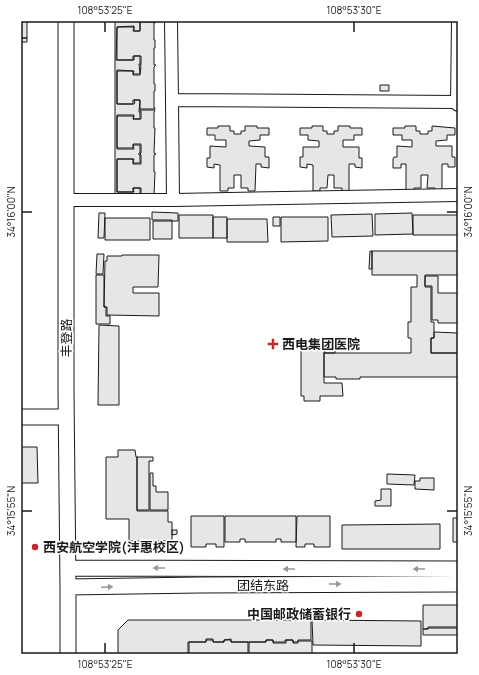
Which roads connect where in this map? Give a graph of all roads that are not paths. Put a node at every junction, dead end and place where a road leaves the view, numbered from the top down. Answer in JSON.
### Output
{"nodes":[{"id":1,"x":66,"y":21,"type":"edge"},
{"id":2,"x":170,"y":21,"type":"edge"},
{"id":3,"x":458,"y":21,"type":"edge"},
{"id":4,"x":172,"y":100,"type":"junction"},
{"id":5,"x":457,"y":104,"type":"edge"},
{"id":6,"x":458,"y":195,"type":"edge"},
{"id":7,"x":65,"y":200,"type":"junction"},
{"id":8,"x":173,"y":200,"type":"junction"},
{"id":9,"x":21,"y":416,"type":"edge"},
{"id":10,"x":66,"y":417,"type":"junction"},
{"id":11,"x":68,"y":568,"type":"junction"},
{"id":12,"x":458,"y":569,"type":"edge"},
{"id":13,"x":458,"y":584,"type":"edge"},
{"id":14,"x":68,"y":587,"type":"junction"},
{"id":15,"x":68,"y":654,"type":"edge"}],
"edges":[{"from":1,"to":7,"type":"street","name":"丰登路"},
{"from":2,"to":4,"type":"street"},
{"from":3,"to":5,"type":"street"},
{"from":4,"to":5,"type":"street"},
{"from":4,"to":8,"type":"street"},
{"from":6,"to":8,"type":"street"},
{"from":7,"to":8,"type":"street"},
{"from":7,"to":10,"type":"street","name":"丰登路"},
{"from":9,"to":10,"type":"street"},
{"from":10,"to":11,"type":"street","name":"丰登路"},
{"from":12,"to":11,"type":"street","one_way":true},
{"from":11,"to":14,"type":"street","name":"丰登路"},
{"from":14,"to":13,"type":"street","name":"团结东路","one_way":true},
{"from":14,"to":15,"type":"street","name":"丰登路"}]}
